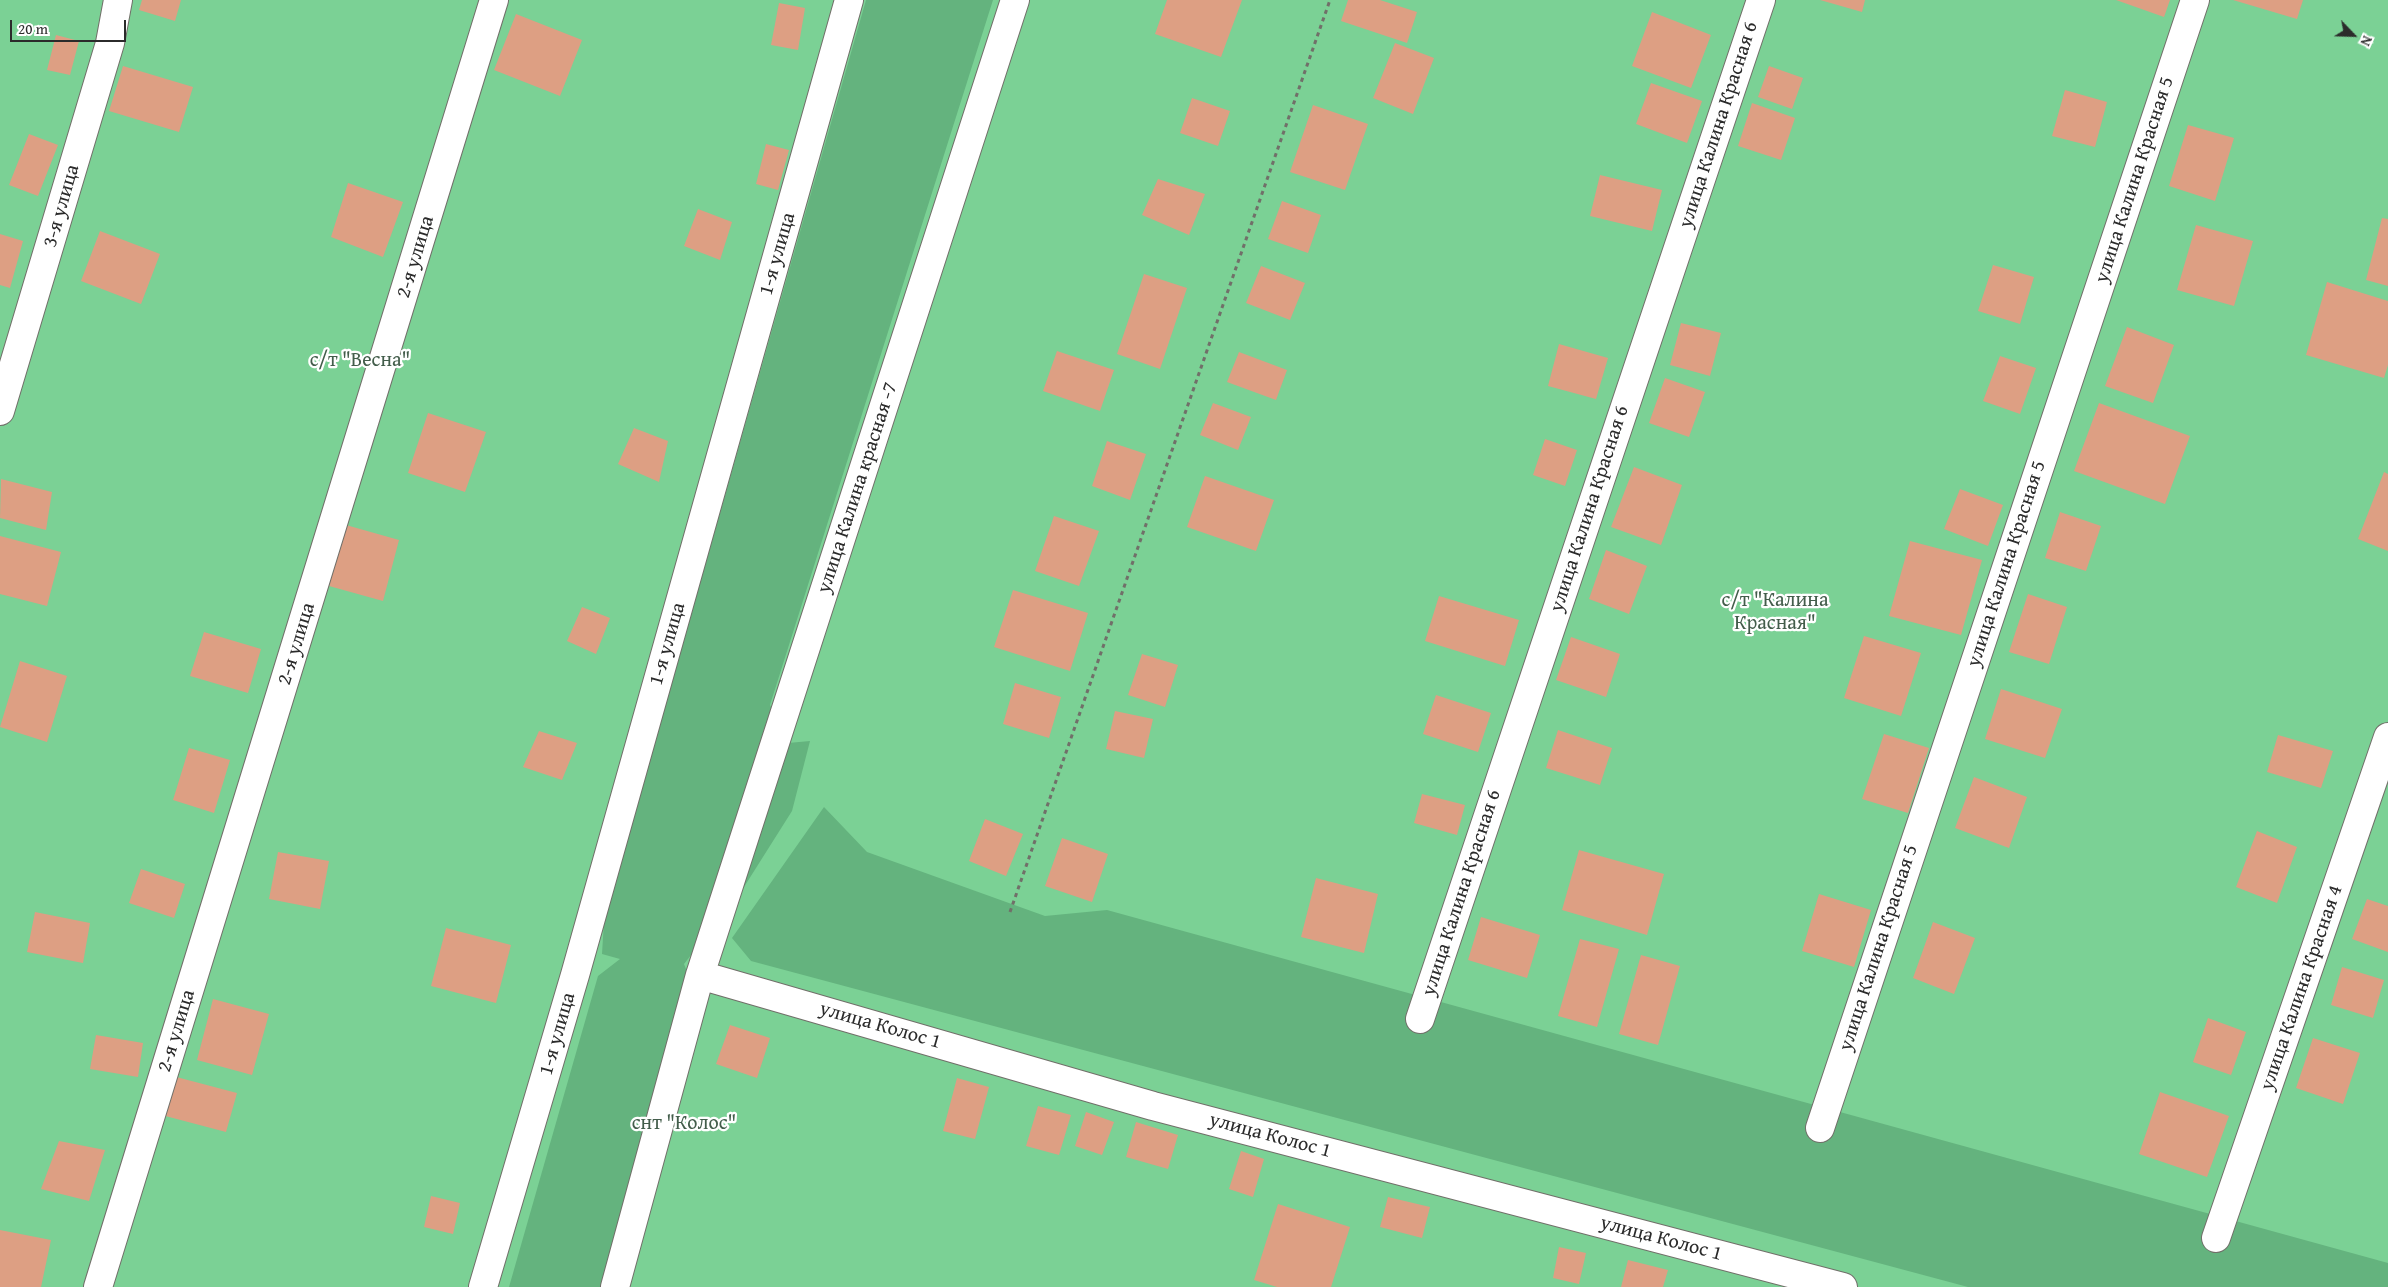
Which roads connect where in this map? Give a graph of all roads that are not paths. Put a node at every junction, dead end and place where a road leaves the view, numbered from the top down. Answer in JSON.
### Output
{"nodes":[{"id":1,"x":118,"y":0,"type":"edge"},
{"id":2,"x":494,"y":0,"type":"edge"},
{"id":3,"x":849,"y":0,"type":"edge"},
{"id":4,"x":1015,"y":0,"type":"edge"},
{"id":5,"x":1761,"y":0,"type":"edge"},
{"id":6,"x":2195,"y":0,"type":"edge"},
{"id":7,"x":0,"y":411,"type":"edge"},
{"id":8,"x":2388,"y":737,"type":"edge"},
{"id":9,"x":700,"y":975,"type":"junction"},
{"id":10,"x":1420,"y":1019,"type":"dead end"},
{"id":11,"x":1820,"y":1128,"type":"dead end"},
{"id":12,"x":2216,"y":1238,"type":"dead end"},
{"id":13,"x":98,"y":1287,"type":"edge"},
{"id":14,"x":483,"y":1287,"type":"edge"},
{"id":15,"x":615,"y":1287,"type":"edge"},
{"id":16,"x":1842,"y":1287,"type":"edge"}],
"edges":[{"from":1,"to":7,"type":"street","name":"3-я улица"},
{"from":2,"to":13,"type":"street","name":"2-я улица"},
{"from":3,"to":14,"type":"street","name":"1-я улица"},
{"from":4,"to":9,"type":"street","name":"улица Калина красная -7"},
{"from":5,"to":10,"type":"street","name":"улица Калина Красная 6"},
{"from":6,"to":11,"type":"street","name":"улица Калина Красная 5"},
{"from":8,"to":12,"type":"street","name":"улица Калина Красная 4"},
{"from":9,"to":15,"type":"street"},
{"from":9,"to":16,"type":"street","name":"улица Колос 1"}]}
